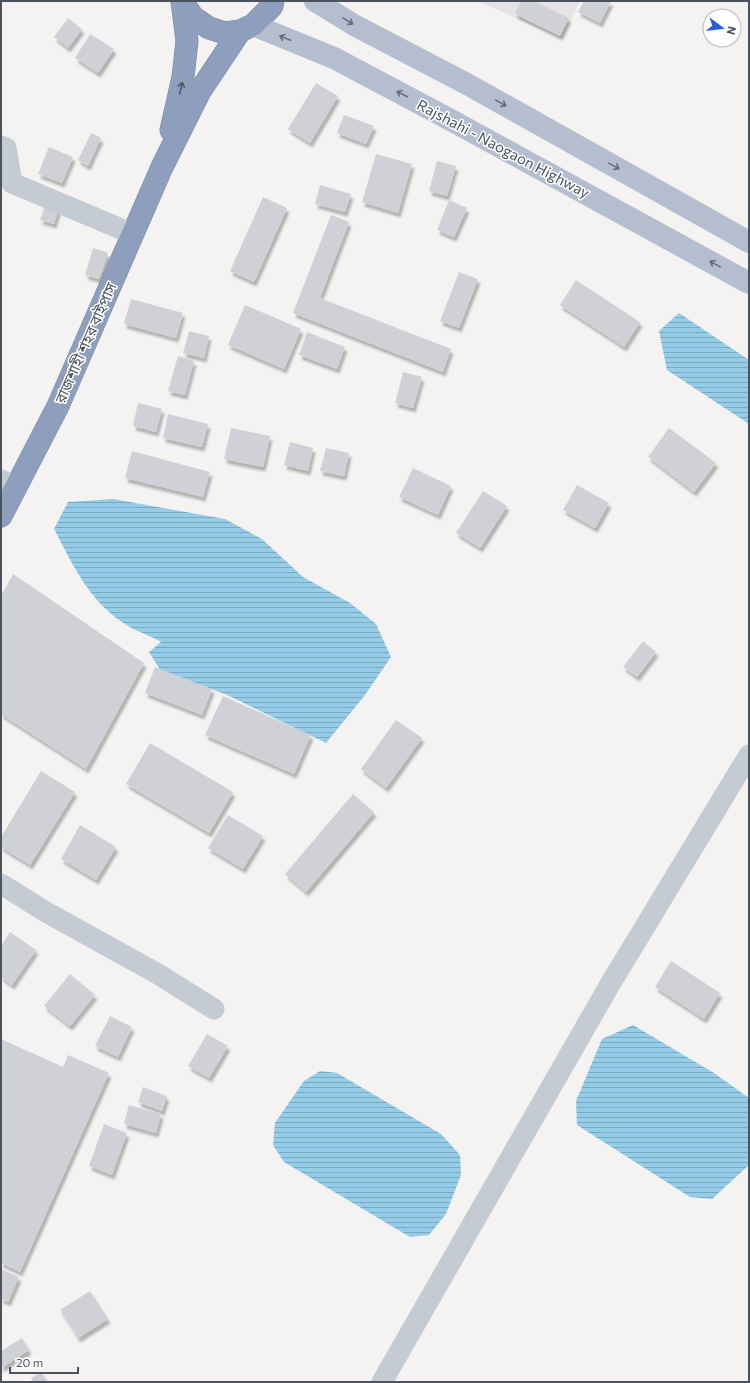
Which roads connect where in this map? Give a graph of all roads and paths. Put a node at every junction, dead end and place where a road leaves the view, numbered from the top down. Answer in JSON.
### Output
{"nodes":[{"id":1,"x":182,"y":1,"type":"edge"},
{"id":2,"x":274,"y":1,"type":"edge"},
{"id":3,"x":315,"y":1,"type":"edge"},
{"id":4,"x":246,"y":28,"type":"junction"},
{"id":5,"x":1,"y":146,"type":"edge"},
{"id":6,"x":162,"y":167,"type":"junction"},
{"id":7,"x":133,"y":234,"type":"junction"},
{"id":8,"x":749,"y":242,"type":"edge"},
{"id":9,"x":749,"y":283,"type":"edge"},
{"id":10,"x":9,"y":484,"type":"edge"},
{"id":11,"x":1,"y":516,"type":"edge"},
{"id":12,"x":749,"y":755,"type":"edge"},
{"id":13,"x":1,"y":884,"type":"edge"},
{"id":14,"x":214,"y":1009,"type":"dead end"},
{"id":15,"x":382,"y":1382,"type":"edge"}],
"edges":[{"from":1,"to":4,"type":"highway"},
{"from":6,"to":1,"type":"highway","one_way":true},
{"from":2,"to":4,"type":"highway"},
{"from":3,"to":8,"type":"main road","one_way":true},
{"from":4,"to":6,"type":"highway"},
{"from":9,"to":4,"type":"main road","name":"Rajshahi - Naogaon Highway","one_way":true},
{"from":5,"to":7,"type":"street"},
{"from":6,"to":7,"type":"highway","name":"রাজশাহী শহর বাইপাস"},
{"from":7,"to":10,"type":"highway","name":"রাজশাহী শহর বাইপাস"},
{"from":10,"to":11,"type":"highway","name":"রাজশাহী শহর বাইপাস"},
{"from":12,"to":15,"type":"street"},
{"from":13,"to":14,"type":"street"}]}
